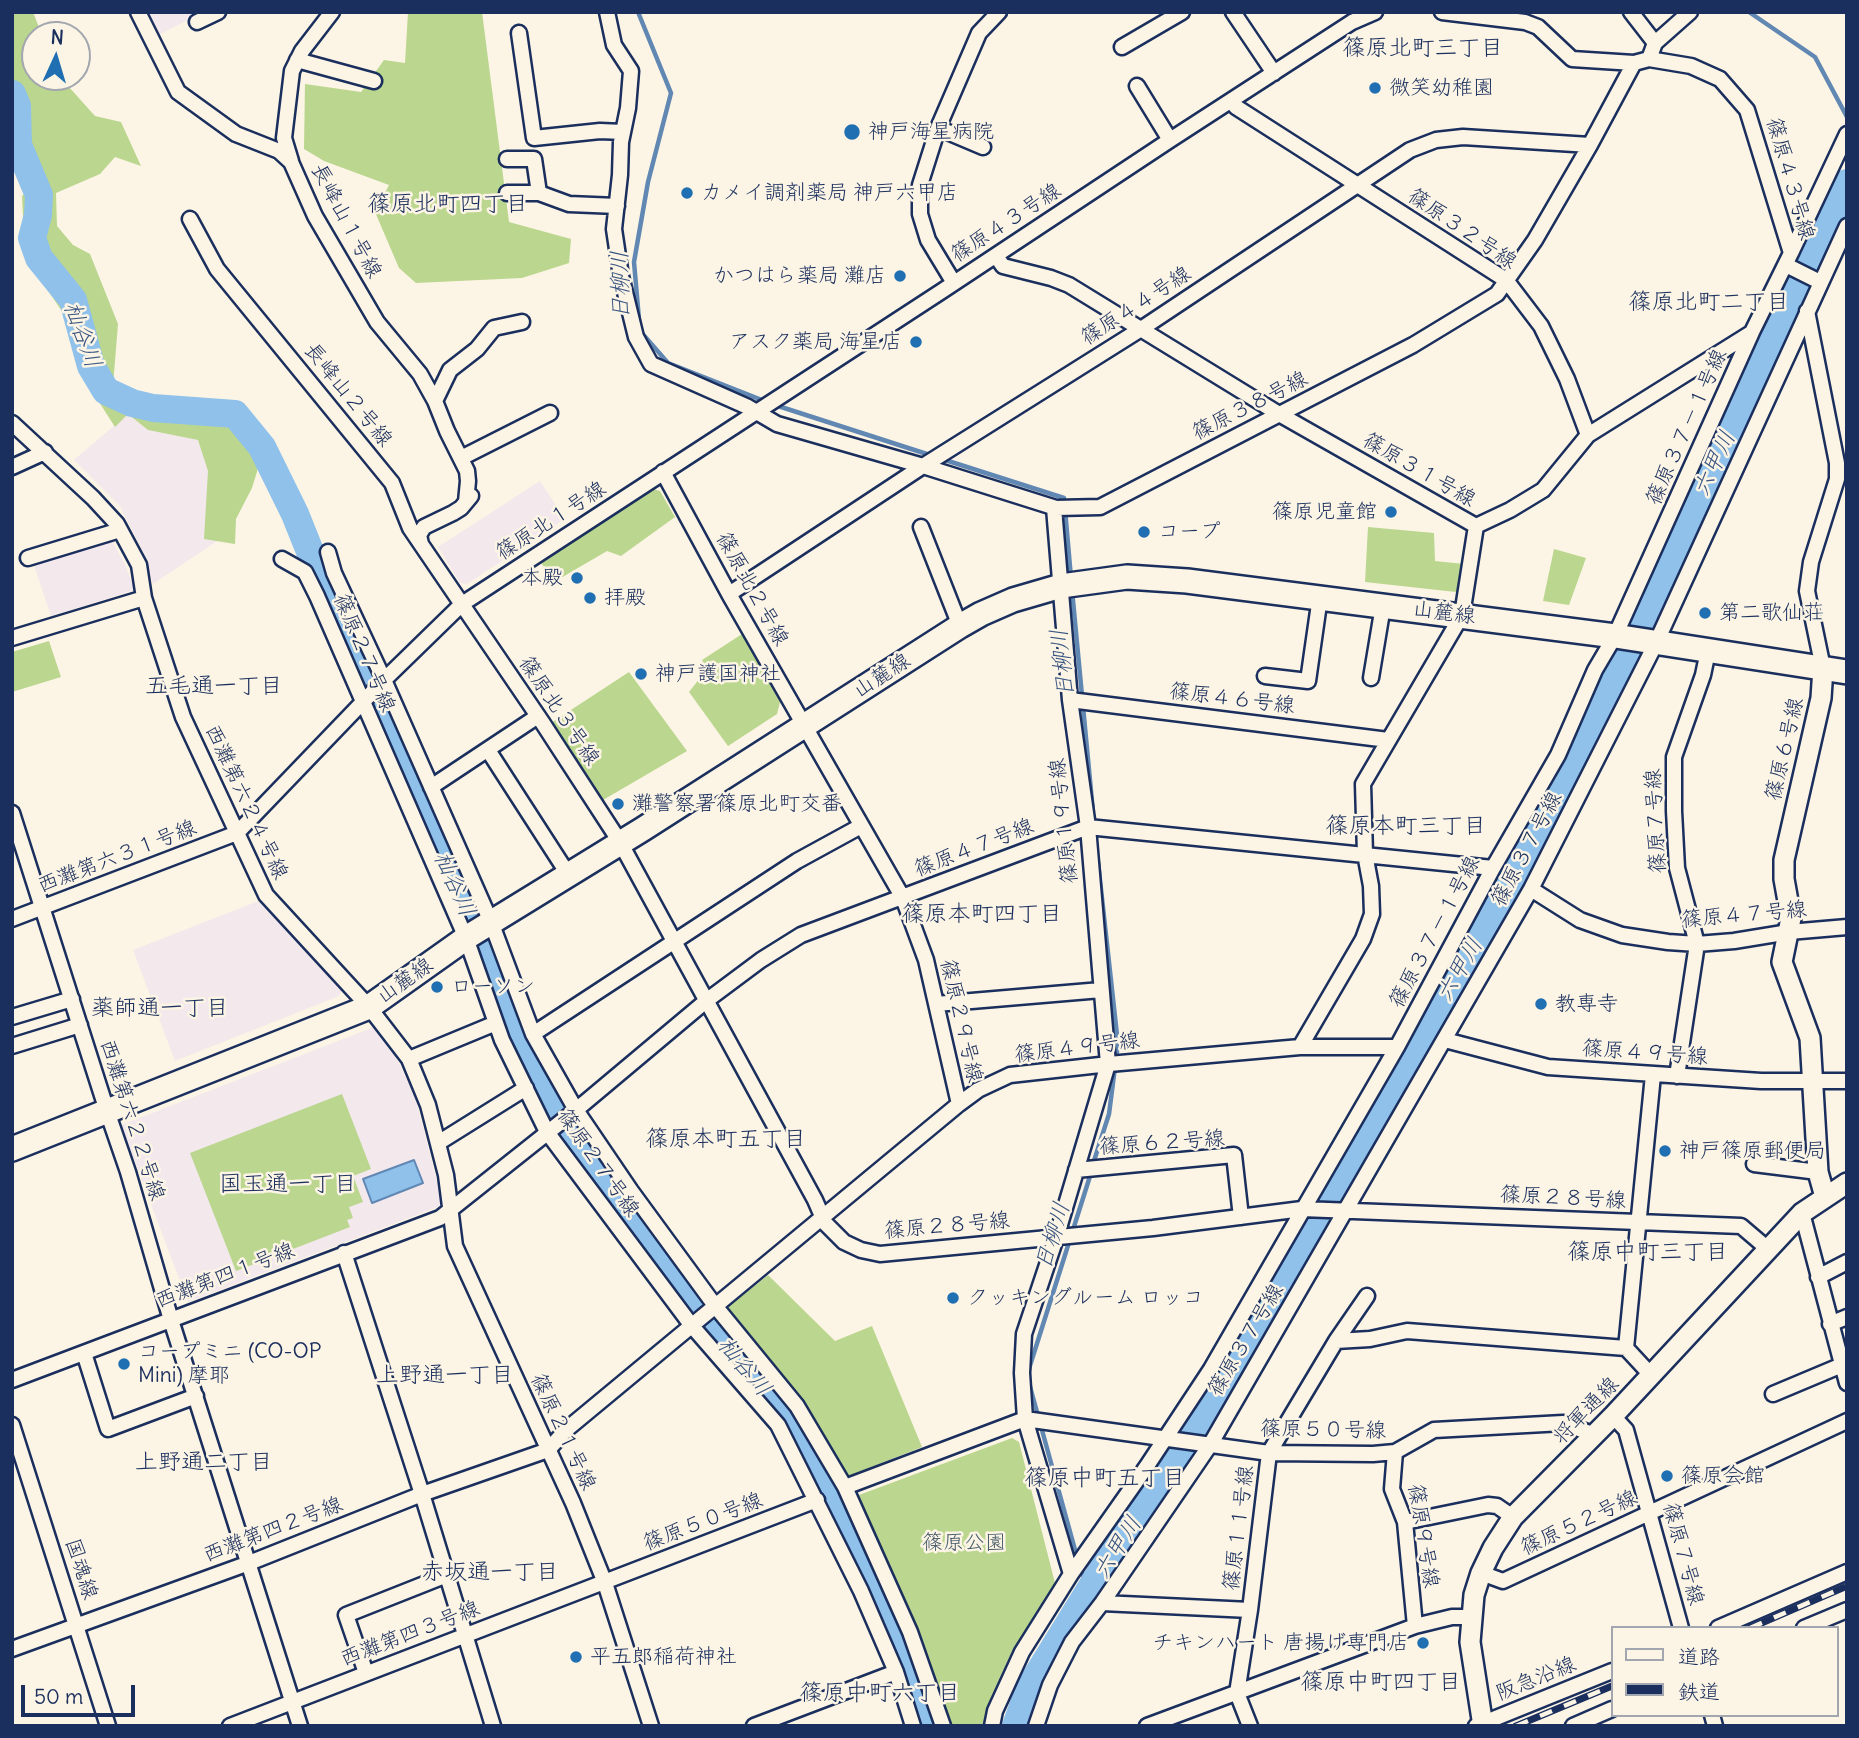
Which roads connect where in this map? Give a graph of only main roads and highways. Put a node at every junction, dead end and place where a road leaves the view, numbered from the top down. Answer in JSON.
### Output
{"nodes":[{"id":1,"x":1847,"y":672,"type":"edge"},
{"id":2,"x":12,"y":1149,"type":"edge"}],
"edges":[{"from":1,"to":2,"type":"main road","name":"山麓線"}]}
